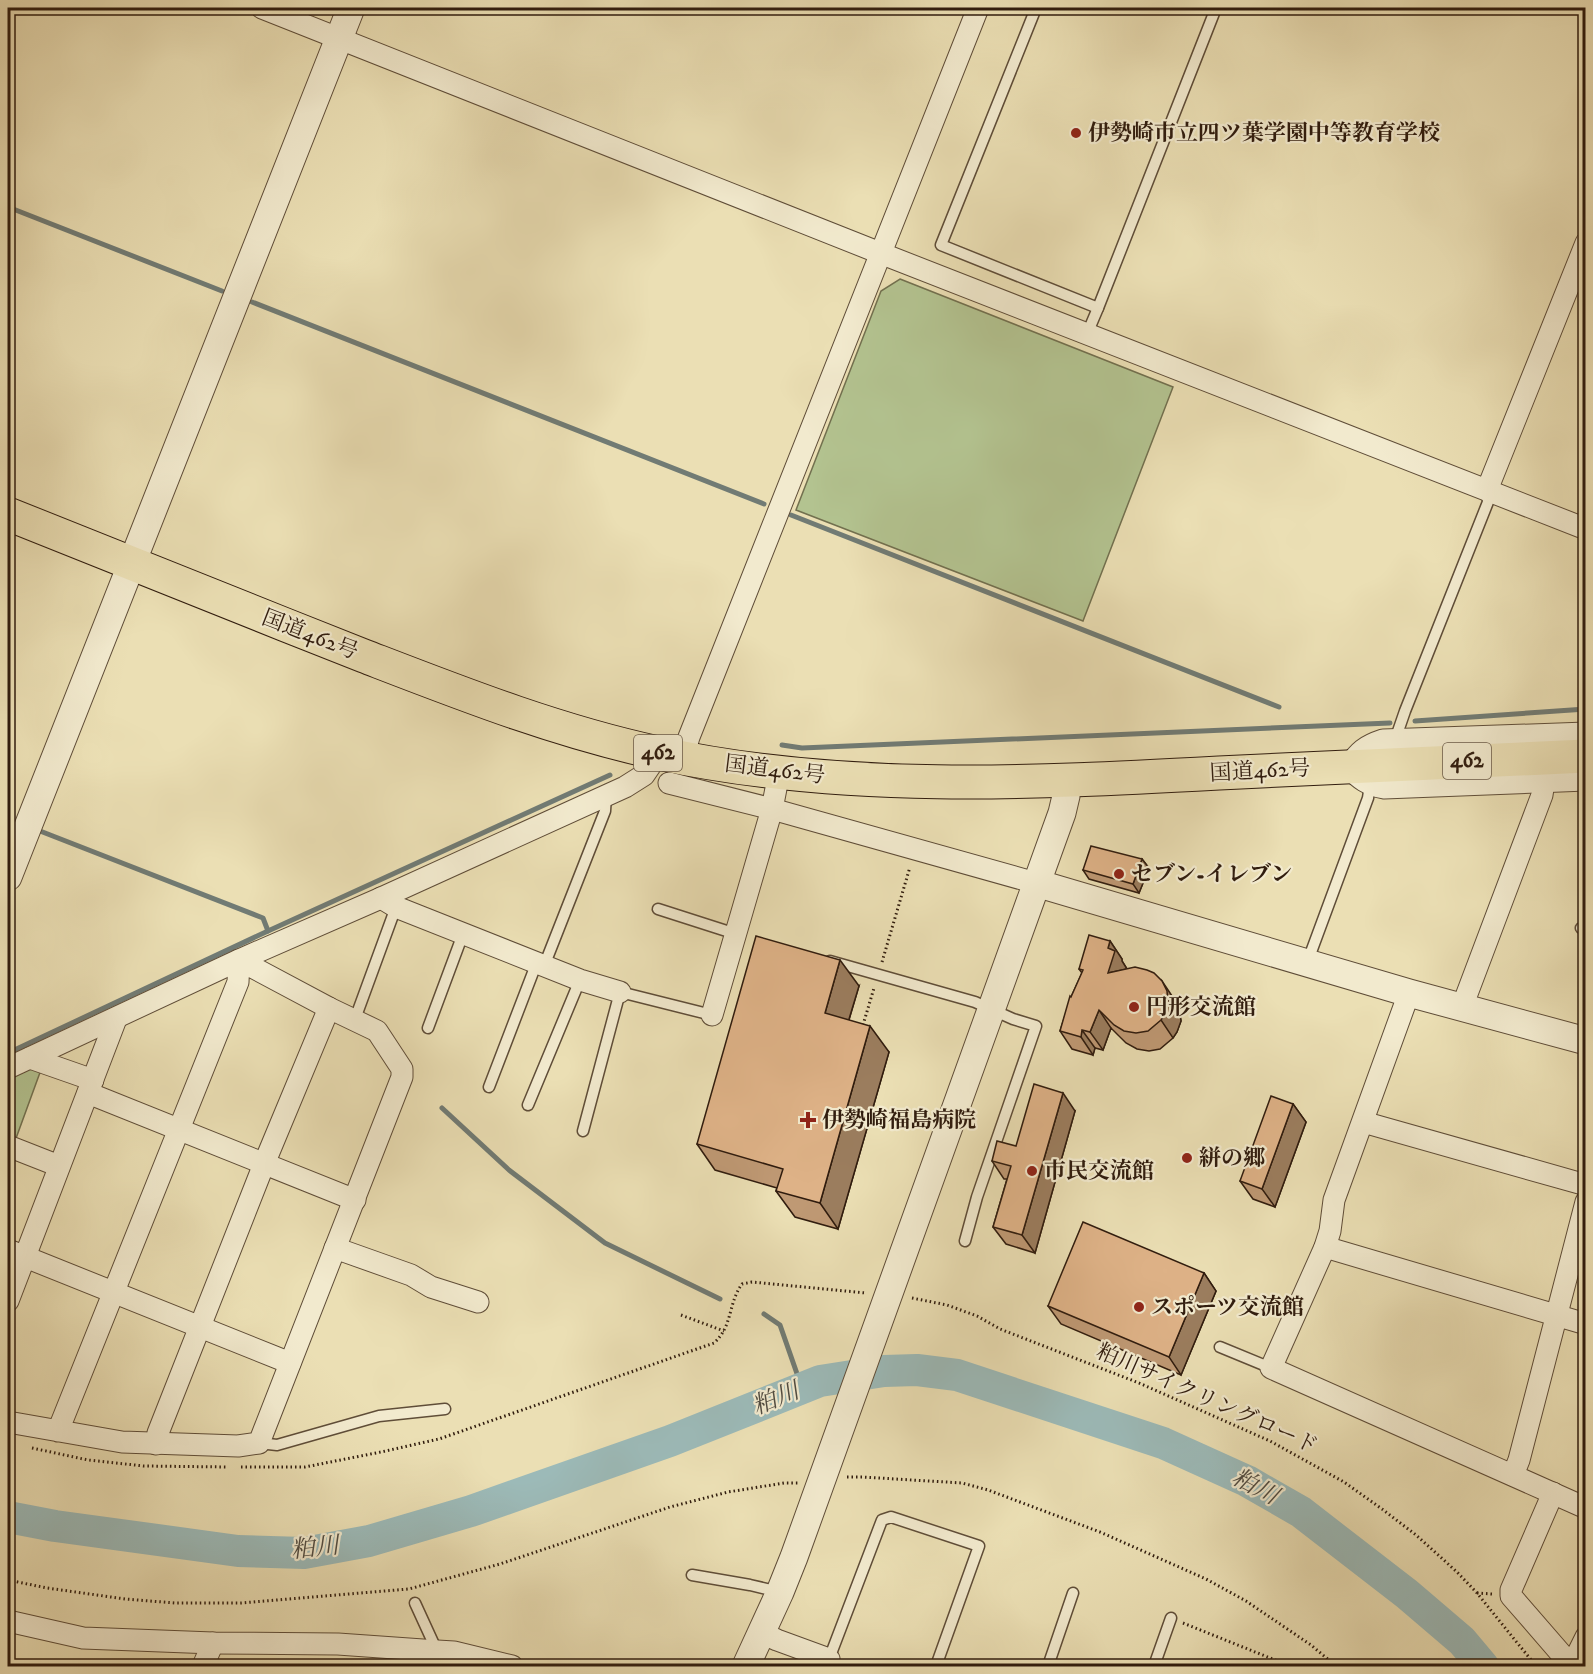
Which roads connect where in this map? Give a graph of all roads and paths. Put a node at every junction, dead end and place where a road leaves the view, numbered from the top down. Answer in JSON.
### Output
{"nodes":[{"id":1,"x":262,"y":8,"type":"edge"},
{"id":2,"x":351,"y":8,"type":"edge"},
{"id":3,"x":978,"y":8,"type":"edge"},
{"id":4,"x":1036,"y":8,"type":"edge"},
{"id":5,"x":1216,"y":8,"type":"edge"},
{"id":6,"x":339,"y":38,"type":"junction"},
{"id":7,"x":1586,"y":243,"type":"edge"},
{"id":8,"x":880,"y":253,"type":"junction"},
{"id":9,"x":1098,"y":308,"type":"junction"},
{"id":10,"x":1088,"y":334,"type":"junction"},
{"id":11,"x":1487,"y":490,"type":"junction"},
{"id":12,"x":8,"y":514,"type":"edge"},
{"id":13,"x":1586,"y":529,"type":"edge"},
{"id":14,"x":132,"y":564,"type":"junction"},
{"id":15,"x":1586,"y":733,"type":"edge"},
{"id":16,"x":1395,"y":740,"type":"junction"},
{"id":17,"x":1586,"y":756,"type":"edge"},
{"id":18,"x":671,"y":764,"type":"junction"},
{"id":19,"x":779,"y":772,"type":"junction"},
{"id":20,"x":1359,"y":776,"type":"junction"},
{"id":21,"x":1586,"y":780,"type":"edge"},
{"id":22,"x":1067,"y":781,"type":"junction"},
{"id":23,"x":1544,"y":782,"type":"junction"},
{"id":24,"x":606,"y":796,"type":"junction"},
{"id":25,"x":772,"y":809,"type":"junction"},
{"id":26,"x":916,"y":848,"type":"junction"},
{"id":27,"x":8,"y":876,"type":"edge"},
{"id":28,"x":1036,"y":883,"type":"junction"},
{"id":29,"x":389,"y":903,"type":"junction"},
{"id":30,"x":658,"y":909,"type":"dead end"},
{"id":31,"x":464,"y":933,"type":"junction"},
{"id":32,"x":736,"y":934,"type":"junction"},
{"id":33,"x":821,"y":958,"type":"edge"},
{"id":34,"x":239,"y":960,"type":"junction"},
{"id":35,"x":1307,"y":963,"type":"junction"},
{"id":36,"x":541,"y":964,"type":"junction"},
{"id":37,"x":878,"y":975,"type":"junction"},
{"id":38,"x":580,"y":980,"type":"junction"},
{"id":39,"x":620,"y":992,"type":"junction"},
{"id":40,"x":1409,"y":993,"type":"junction"},
{"id":41,"x":1462,"y":1007,"type":"junction"},
{"id":42,"x":329,"y":1008,"type":"junction"},
{"id":43,"x":991,"y":1009,"type":"junction"},
{"id":44,"x":712,"y":1015,"type":"joint"},
{"id":45,"x":116,"y":1019,"type":"junction"},
{"id":46,"x":355,"y":1019,"type":"junction"},
{"id":47,"x":428,"y":1028,"type":"dead end"},
{"id":48,"x":862,"y":1028,"type":"edge"},
{"id":49,"x":1586,"y":1041,"type":"edge"},
{"id":50,"x":30,"y":1058,"type":"junction"},
{"id":51,"x":8,"y":1068,"type":"edge"},
{"id":52,"x":90,"y":1086,"type":"junction"},
{"id":53,"x":489,"y":1087,"type":"dead end"},
{"id":54,"x":528,"y":1105,"type":"dead end"},
{"id":55,"x":1363,"y":1122,"type":"junction"},
{"id":56,"x":179,"y":1130,"type":"junction"},
{"id":57,"x":583,"y":1131,"type":"dead end"},
{"id":58,"x":8,"y":1146,"type":"edge"},
{"id":59,"x":264,"y":1164,"type":"junction"},
{"id":60,"x":59,"y":1166,"type":"junction"},
{"id":61,"x":1586,"y":1185,"type":"edge"},
{"id":62,"x":355,"y":1200,"type":"junction"},
{"id":63,"x":1586,"y":1202,"type":"edge"},
{"id":64,"x":965,"y":1241,"type":"dead end"},
{"id":65,"x":1324,"y":1247,"type":"junction"},
{"id":66,"x":335,"y":1248,"type":"junction"},
{"id":67,"x":16,"y":1253,"type":"edge"},
{"id":68,"x":113,"y":1292,"type":"junction"},
{"id":69,"x":895,"y":1300,"type":"junction"},
{"id":70,"x":8,"y":1301,"type":"edge"},
{"id":71,"x":478,"y":1302,"type":"dead end"},
{"id":72,"x":681,"y":1315,"type":"dead end"},
{"id":73,"x":1557,"y":1316,"type":"junction"},
{"id":74,"x":1586,"y":1324,"type":"edge"},
{"id":75,"x":200,"y":1327,"type":"junction"},
{"id":76,"x":724,"y":1330,"type":"dead end"},
{"id":77,"x":1220,"y":1347,"type":"dead end"},
{"id":78,"x":290,"y":1363,"type":"junction"},
{"id":79,"x":1271,"y":1368,"type":"junction"},
{"id":80,"x":445,"y":1409,"type":"dead end"},
{"id":81,"x":8,"y":1422,"type":"edge"},
{"id":82,"x":58,"y":1431,"type":"junction"},
{"id":83,"x":259,"y":1443,"type":"junction"},
{"id":84,"x":156,"y":1444,"type":"junction"},
{"id":85,"x":1514,"y":1475,"type":"junction"},
{"id":86,"x":822,"y":1478,"type":"junction"},
{"id":87,"x":1553,"y":1493,"type":"junction"},
{"id":88,"x":1586,"y":1508,"type":"edge"},
{"id":89,"x":692,"y":1575,"type":"dead end"},
{"id":90,"x":8,"y":1580,"type":"edge"},
{"id":91,"x":780,"y":1592,"type":"junction"},
{"id":92,"x":1073,"y":1593,"type":"dead end"},
{"id":93,"x":415,"y":1603,"type":"dead end"},
{"id":94,"x":1171,"y":1618,"type":"joint"},
{"id":95,"x":8,"y":1621,"type":"edge"},
{"id":96,"x":762,"y":1633,"type":"junction"},
{"id":97,"x":1586,"y":1637,"type":"edge"},
{"id":98,"x":213,"y":1643,"type":"junction"},
{"id":99,"x":435,"y":1659,"type":"edge"},
{"id":100,"x":830,"y":1659,"type":"joint"},
{"id":101,"x":202,"y":1666,"type":"edge"},
{"id":102,"x":512,"y":1666,"type":"edge"},
{"id":103,"x":746,"y":1666,"type":"edge"},
{"id":104,"x":936,"y":1666,"type":"edge"},
{"id":105,"x":1048,"y":1666,"type":"edge"},
{"id":106,"x":1154,"y":1666,"type":"edge"},
{"id":107,"x":1290,"y":1666,"type":"edge"},
{"id":108,"x":1336,"y":1666,"type":"edge"},
{"id":109,"x":1536,"y":1666,"type":"edge"}],
"edges":[{"from":1,"to":6,"type":"street"},
{"from":2,"to":6,"type":"street"},
{"from":3,"to":8,"type":"street"},
{"from":4,"to":9,"type":"lane"},
{"from":5,"to":9,"type":"lane"},
{"from":6,"to":8,"type":"street"},
{"from":6,"to":14,"type":"street"},
{"from":7,"to":11,"type":"street"},
{"from":8,"to":10,"type":"street"},
{"from":8,"to":18,"type":"street"},
{"from":9,"to":10,"type":"lane"},
{"from":10,"to":11,"type":"street"},
{"from":11,"to":13,"type":"street"},
{"from":11,"to":16,"type":"lane"},
{"from":12,"to":14,"type":"highway","name":"国道462号","number":"462"},
{"from":14,"to":18,"type":"highway","name":"国道462号","number":"462"},
{"from":14,"to":27,"type":"street"},
{"from":15,"to":16,"type":"street"},
{"from":16,"to":20,"type":"street"},
{"from":17,"to":20,"type":"highway","name":"国道462号","number":"462"},
{"from":18,"to":19,"type":"highway","name":"国道462号","number":"462"},
{"from":18,"to":24,"type":"street"},
{"from":18,"to":25,"type":"street"},
{"from":19,"to":22,"type":"highway","name":"国道462号","number":"462"},
{"from":19,"to":25,"type":"street"},
{"from":20,"to":22,"type":"highway","name":"国道462号","number":"462"},
{"from":20,"to":23,"type":"street"},
{"from":20,"to":35,"type":"lane"},
{"from":21,"to":23,"type":"street"},
{"from":22,"to":28,"type":"street"},
{"from":23,"to":41,"type":"street"},
{"from":24,"to":29,"type":"street"},
{"from":24,"to":36,"type":"lane"},
{"from":25,"to":26,"type":"street"},
{"from":25,"to":32,"type":"street"},
{"from":26,"to":28,"type":"street"},
{"from":26,"to":37,"type":"path"},
{"from":28,"to":35,"type":"street"},
{"from":28,"to":43,"type":"street"},
{"from":29,"to":31,"type":"street"},
{"from":29,"to":34,"type":"street"},
{"from":29,"to":46,"type":"lane"},
{"from":30,"to":32,"type":"lane"},
{"from":31,"to":36,"type":"street"},
{"from":31,"to":47,"type":"lane"},
{"from":32,"to":44,"type":"street"},
{"from":33,"to":37,"type":"lane"},
{"from":34,"to":42,"type":"street"},
{"from":34,"to":45,"type":"street"},
{"from":34,"to":56,"type":"street"},
{"from":35,"to":40,"type":"street"},
{"from":36,"to":38,"type":"street"},
{"from":36,"to":53,"type":"lane"},
{"from":37,"to":43,"type":"lane"},
{"from":37,"to":48,"type":"path"},
{"from":38,"to":39,"type":"street"},
{"from":38,"to":54,"type":"lane"},
{"from":39,"to":44,"type":"lane"},
{"from":39,"to":57,"type":"lane"},
{"from":40,"to":41,"type":"street"},
{"from":40,"to":55,"type":"street"},
{"from":41,"to":49,"type":"street"},
{"from":42,"to":46,"type":"street"},
{"from":42,"to":59,"type":"street"},
{"from":43,"to":64,"type":"lane"},
{"from":43,"to":69,"type":"street"},
{"from":45,"to":50,"type":"street"},
{"from":45,"to":52,"type":"street"},
{"from":46,"to":62,"type":"street"},
{"from":50,"to":51,"type":"street"},
{"from":50,"to":52,"type":"street"},
{"from":52,"to":56,"type":"street"},
{"from":52,"to":60,"type":"street"},
{"from":55,"to":61,"type":"street"},
{"from":55,"to":65,"type":"street"},
{"from":56,"to":59,"type":"street"},
{"from":56,"to":68,"type":"street"},
{"from":58,"to":60,"type":"street"},
{"from":59,"to":62,"type":"street"},
{"from":59,"to":75,"type":"street"},
{"from":60,"to":67,"type":"street"},
{"from":62,"to":66,"type":"street"},
{"from":63,"to":73,"type":"street"},
{"from":65,"to":73,"type":"street"},
{"from":65,"to":79,"type":"street"},
{"from":66,"to":71,"type":"street"},
{"from":66,"to":78,"type":"street"},
{"from":67,"to":68,"type":"street"},
{"from":67,"to":70,"type":"street"},
{"from":68,"to":75,"type":"street"},
{"from":68,"to":82,"type":"street"},
{"from":69,"to":86,"type":"street"},
{"from":69,"to":109,"type":"path","name":"粕川サイクリングロード"},
{"from":72,"to":76,"type":"path"},
{"from":73,"to":74,"type":"street"},
{"from":73,"to":85,"type":"street"},
{"from":75,"to":78,"type":"street"},
{"from":75,"to":84,"type":"street"},
{"from":77,"to":79,"type":"lane"},
{"from":78,"to":83,"type":"street"},
{"from":79,"to":85,"type":"street"},
{"from":80,"to":83,"type":"lane"},
{"from":81,"to":82,"type":"street"},
{"from":82,"to":84,"type":"street"},
{"from":83,"to":84,"type":"street"},
{"from":85,"to":87,"type":"street"},
{"from":86,"to":90,"type":"path"},
{"from":86,"to":91,"type":"street"},
{"from":86,"to":108,"type":"path"},
{"from":87,"to":88,"type":"street"},
{"from":87,"to":97,"type":"street"},
{"from":89,"to":91,"type":"lane"},
{"from":91,"to":96,"type":"street"},
{"from":92,"to":105,"type":"lane"},
{"from":93,"to":99,"type":"lane"},
{"from":94,"to":106,"type":"lane"},
{"from":94,"to":107,"type":"path"},
{"from":95,"to":98,"type":"street"},
{"from":96,"to":100,"type":"street"},
{"from":96,"to":103,"type":"street"},
{"from":98,"to":99,"type":"street"},
{"from":98,"to":101,"type":"street"},
{"from":99,"to":102,"type":"street"},
{"from":100,"to":104,"type":"lane"}]}
